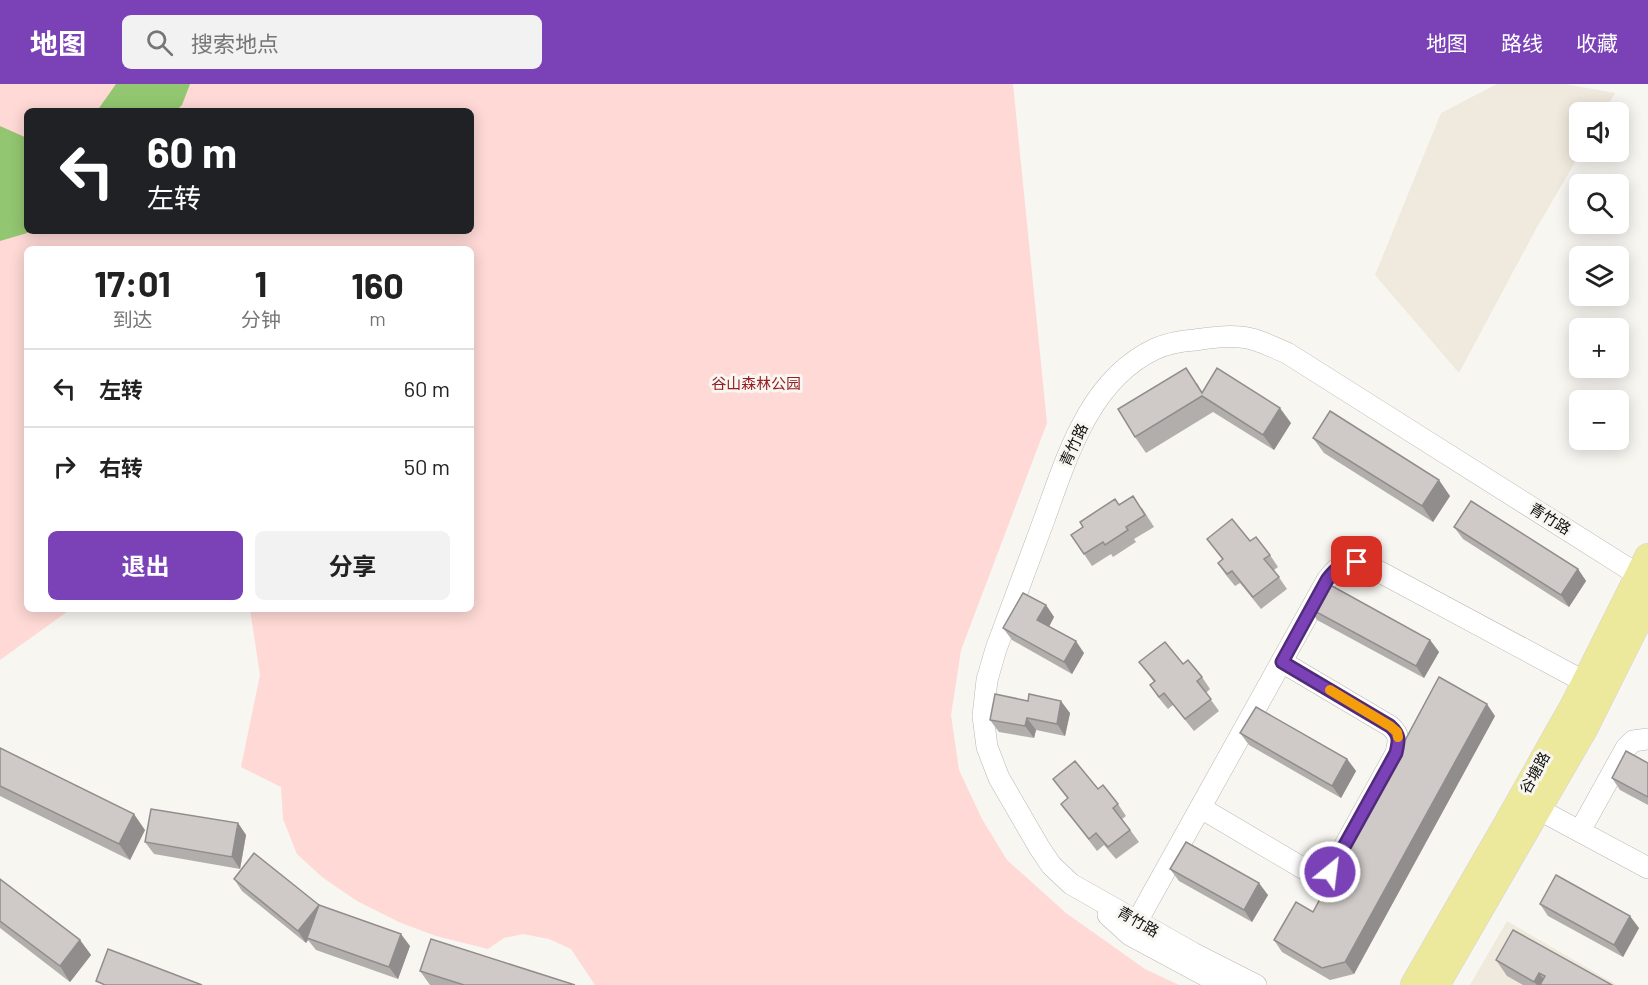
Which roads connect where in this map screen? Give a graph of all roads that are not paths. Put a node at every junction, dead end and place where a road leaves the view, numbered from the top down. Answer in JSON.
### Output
{"nodes":[{"id":1,"x":1645,"y":571,"type":"edge"},
{"id":2,"x":1648,"y":601,"type":"edge"},
{"id":3,"x":1282,"y":662,"type":"junction"},
{"id":4,"x":1585,"y":682,"type":"junction"},
{"id":5,"x":1643,"y":743,"type":"edge"},
{"id":6,"x":1201,"y":808,"type":"junction"},
{"id":7,"x":1538,"y":809,"type":"junction"},
{"id":8,"x":1580,"y":831,"type":"junction"},
{"id":9,"x":1648,"y":868,"type":"edge"},
{"id":10,"x":1134,"y":928,"type":"junction"},
{"id":11,"x":1223,"y":985,"type":"edge"},
{"id":12,"x":1256,"y":985,"type":"edge"},
{"id":13,"x":1414,"y":985,"type":"edge"},
{"id":14,"x":1436,"y":985,"type":"edge"}],
"edges":[{"from":1,"to":4,"type":"main road","name":"谷塘路"},
{"from":1,"to":10,"type":"street","name":"青竹路"},
{"from":2,"to":7,"type":"main road","name":"谷塘路"},
{"from":3,"to":4,"type":"street"},
{"from":3,"to":6,"type":"street"},
{"from":3,"to":6,"type":"street"},
{"from":4,"to":13,"type":"main road","name":"谷塘路"},
{"from":5,"to":8,"type":"street"},
{"from":6,"to":10,"type":"street"},
{"from":7,"to":8,"type":"street"},
{"from":7,"to":14,"type":"main road","name":"谷塘路"},
{"from":8,"to":9,"type":"street"},
{"from":10,"to":11,"type":"street","name":"青竹路"},
{"from":10,"to":12,"type":"street","name":"青竹路"}]}
